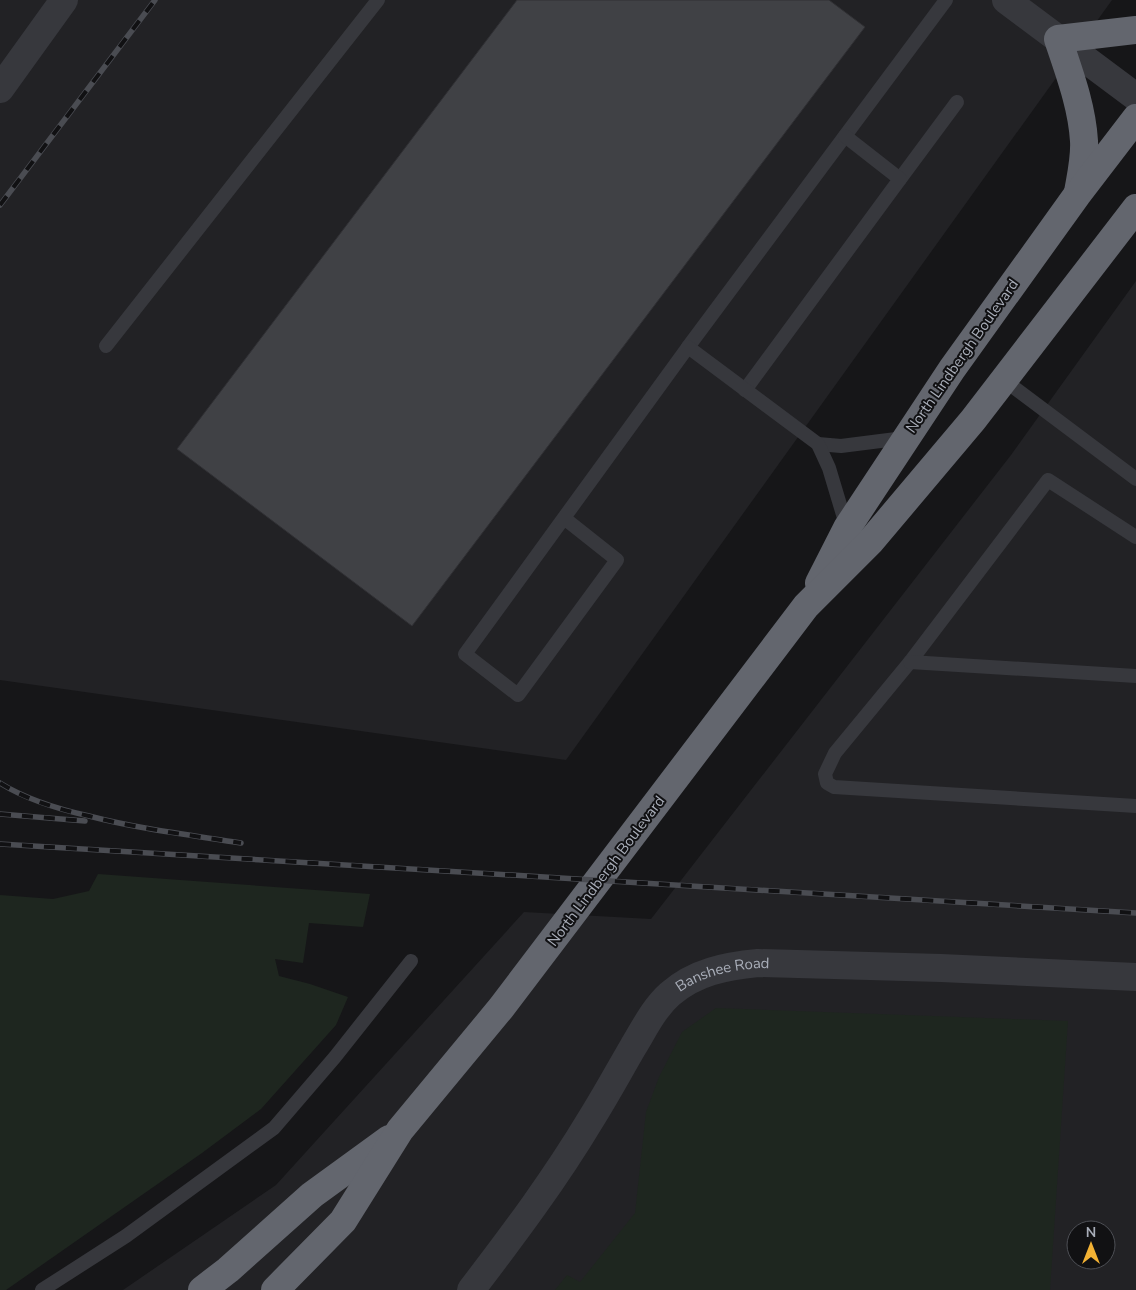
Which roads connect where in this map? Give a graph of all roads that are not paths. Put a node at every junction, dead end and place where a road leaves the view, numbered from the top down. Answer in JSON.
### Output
{"nodes":[{"id":1,"x":64,"y":0,"type":"edge"},
{"id":2,"x":378,"y":0,"type":"edge"},
{"id":3,"x":946,"y":0,"type":"edge"},
{"id":4,"x":1006,"y":0,"type":"edge"},
{"id":5,"x":1136,"y":30,"type":"edge"},
{"id":6,"x":1058,"y":39,"type":"junction"},
{"id":7,"x":0,"y":89,"type":"edge"},
{"id":8,"x":1136,"y":97,"type":"edge"},
{"id":9,"x":957,"y":102,"type":"dead end"},
{"id":10,"x":1136,"y":118,"type":"edge"},
{"id":11,"x":845,"y":136,"type":"junction"},
{"id":12,"x":900,"y":179,"type":"junction"},
{"id":13,"x":1077,"y":196,"type":"junction"},
{"id":14,"x":1136,"y":208,"type":"edge"},
{"id":15,"x":106,"y":346,"type":"dead end"},
{"id":16,"x":688,"y":347,"type":"junction"},
{"id":17,"x":1004,"y":380,"type":"junction"},
{"id":18,"x":745,"y":390,"type":"junction"},
{"id":19,"x":904,"y":438,"type":"junction"},
{"id":20,"x":818,"y":444,"type":"junction"},
{"id":21,"x":1136,"y":479,"type":"edge"},
{"id":22,"x":564,"y":518,"type":"junction"},
{"id":23,"x":847,"y":528,"type":"junction"},
{"id":24,"x":1136,"y":537,"type":"edge"},
{"id":25,"x":806,"y":606,"type":"junction"},
{"id":26,"x":910,"y":662,"type":"junction"},
{"id":27,"x":1136,"y":676,"type":"edge"},
{"id":28,"x":1136,"y":806,"type":"edge"},
{"id":29,"x":411,"y":961,"type":"dead end"},
{"id":30,"x":1136,"y":977,"type":"edge"},
{"id":31,"x":400,"y":1130,"type":"junction"},
{"id":32,"x":42,"y":1290,"type":"edge"},
{"id":33,"x":202,"y":1290,"type":"edge"},
{"id":34,"x":275,"y":1290,"type":"edge"},
{"id":35,"x":471,"y":1290,"type":"edge"}],
"edges":[{"from":1,"to":7,"type":"street"},
{"from":2,"to":15,"type":"lane"},
{"from":3,"to":11,"type":"lane"},
{"from":4,"to":6,"type":"street"},
{"from":5,"to":6,"type":"highway"},
{"from":6,"to":8,"type":"street"},
{"from":6,"to":13,"type":"highway"},
{"from":9,"to":12,"type":"lane"},
{"from":10,"to":13,"type":"highway","name":"North Lindbergh Boulevard"},
{"from":11,"to":12,"type":"lane"},
{"from":11,"to":16,"type":"lane"},
{"from":12,"to":18,"type":"lane"},
{"from":13,"to":19,"type":"highway","name":"North Lindbergh Boulevard"},
{"from":14,"to":17,"type":"highway","name":"North Lindbergh Boulevard"},
{"from":16,"to":18,"type":"lane"},
{"from":16,"to":22,"type":"lane"},
{"from":17,"to":21,"type":"lane"},
{"from":17,"to":25,"type":"highway","name":"North Lindbergh Boulevard"},
{"from":18,"to":20,"type":"lane"},
{"from":19,"to":20,"type":"lane"},
{"from":19,"to":23,"type":"highway","name":"North Lindbergh Boulevard"},
{"from":20,"to":23,"type":"lane"},
{"from":22,"to":22,"type":"lane"},
{"from":23,"to":25,"type":"highway","name":"North Lindbergh Boulevard"},
{"from":24,"to":26,"type":"lane"},
{"from":25,"to":31,"type":"highway","name":"North Lindbergh Boulevard"},
{"from":26,"to":27,"type":"lane"},
{"from":26,"to":28,"type":"lane"},
{"from":29,"to":32,"type":"lane"},
{"from":30,"to":35,"type":"street","name":"Banshee Road"},
{"from":31,"to":33,"type":"highway","name":"North Lindbergh Boulevard"},
{"from":31,"to":34,"type":"highway","name":"North Lindbergh Boulevard"}]}
